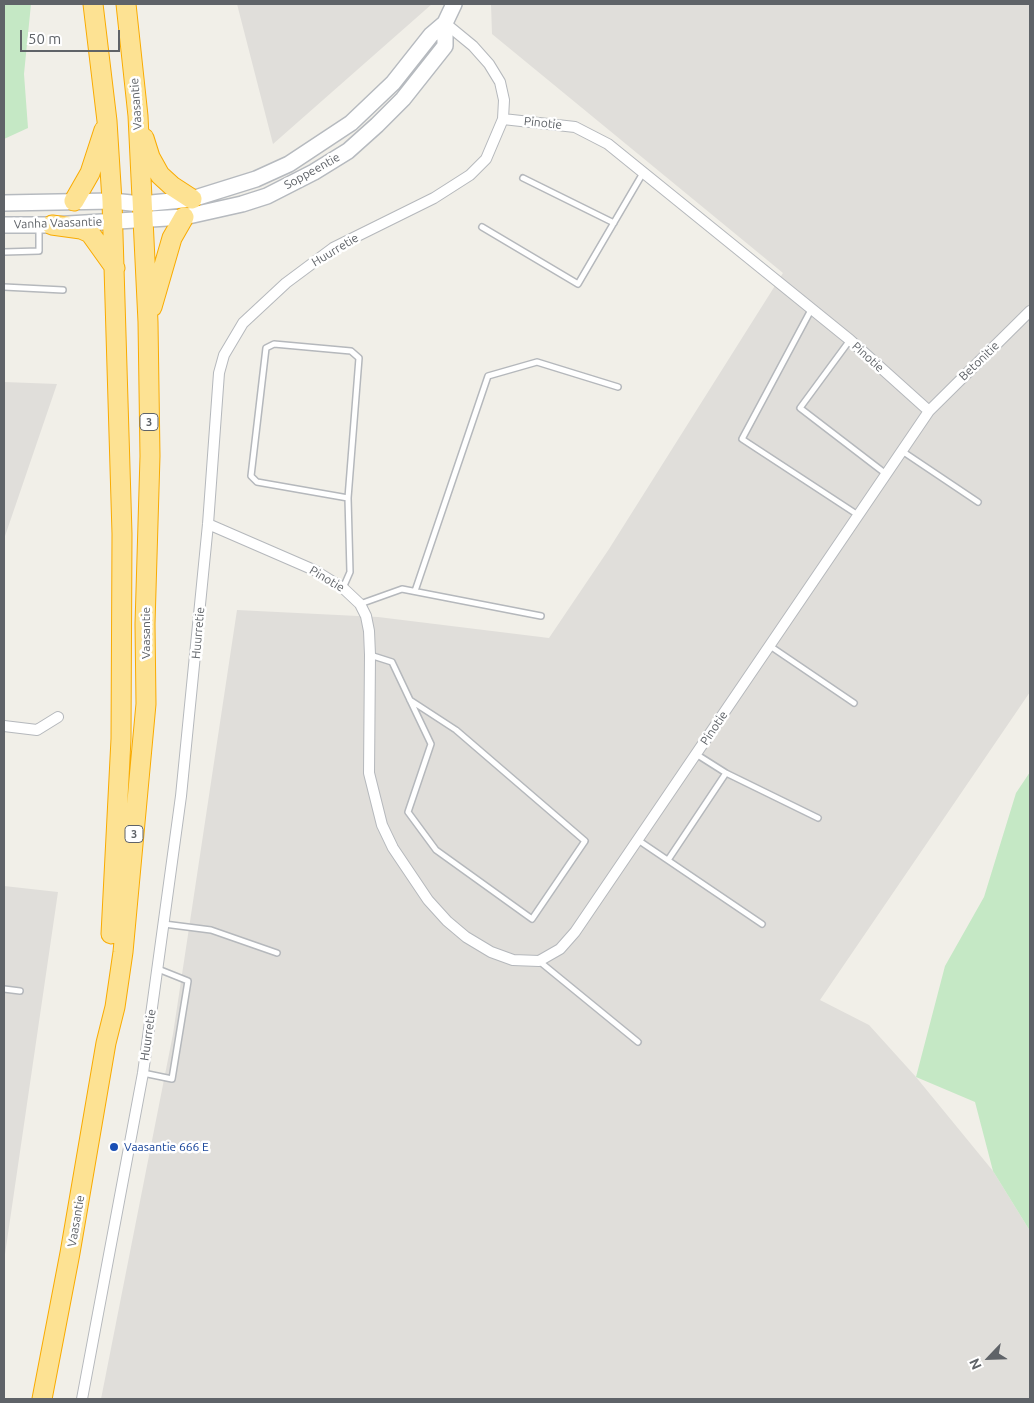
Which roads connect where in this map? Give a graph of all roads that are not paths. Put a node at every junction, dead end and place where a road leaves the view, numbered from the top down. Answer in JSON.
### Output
{"nodes":[{"id":1,"x":93,"y":4,"type":"edge"},
{"id":2,"x":126,"y":4,"type":"edge"},
{"id":3,"x":454,"y":4,"type":"edge"},
{"id":4,"x":445,"y":23,"type":"junction"},
{"id":5,"x":138,"y":116,"type":"junction"},
{"id":6,"x":503,"y":118,"type":"junction"},
{"id":7,"x":107,"y":121,"type":"junction"},
{"id":8,"x":643,"y":172,"type":"junction"},
{"id":9,"x":523,"y":178,"type":"dead end"},
{"id":10,"x":192,"y":199,"type":"junction"},
{"id":11,"x":74,"y":201,"type":"junction"},
{"id":12,"x":112,"y":201,"type":"junction"},
{"id":13,"x":4,"y":203,"type":"edge"},
{"id":14,"x":141,"y":212,"type":"junction"},
{"id":15,"x":184,"y":217,"type":"junction"},
{"id":16,"x":113,"y":221,"type":"junction"},
{"id":17,"x":614,"y":223,"type":"junction"},
{"id":18,"x":4,"y":225,"type":"edge"},
{"id":19,"x":45,"y":225,"type":"junction"},
{"id":20,"x":482,"y":227,"type":"dead end"},
{"id":21,"x":4,"y":252,"type":"edge"},
{"id":22,"x":115,"y":268,"type":"junction"},
{"id":23,"x":4,"y":287,"type":"edge"},
{"id":24,"x":63,"y":290,"type":"dead end"},
{"id":25,"x":811,"y":310,"type":"junction"},
{"id":26,"x":1030,"y":311,"type":"edge"},
{"id":27,"x":148,"y":322,"type":"junction"},
{"id":28,"x":850,"y":340,"type":"junction"},
{"id":29,"x":618,"y":387,"type":"dead end"},
{"id":30,"x":929,"y":411,"type":"junction"},
{"id":31,"x":902,"y":450,"type":"junction"},
{"id":32,"x":886,"y":474,"type":"junction"},
{"id":33,"x":348,"y":498,"type":"junction"},
{"id":34,"x":978,"y":502,"type":"dead end"},
{"id":35,"x":858,"y":516,"type":"junction"},
{"id":36,"x":208,"y":524,"type":"junction"},
{"id":37,"x":343,"y":588,"type":"junction"},
{"id":38,"x":415,"y":591,"type":"junction"},
{"id":39,"x":360,"y":604,"type":"junction"},
{"id":40,"x":541,"y":616,"type":"dead end"},
{"id":41,"x":769,"y":646,"type":"junction"},
{"id":42,"x":370,"y":655,"type":"junction"},
{"id":43,"x":410,"y":700,"type":"junction"},
{"id":44,"x":854,"y":704,"type":"dead end"},
{"id":45,"x":58,"y":717,"type":"dead end"},
{"id":46,"x":4,"y":726,"type":"edge"},
{"id":47,"x":696,"y":754,"type":"junction"},
{"id":48,"x":726,"y":773,"type":"junction"},
{"id":49,"x":818,"y":818,"type":"dead end"},
{"id":50,"x":638,"y":840,"type":"junction"},
{"id":51,"x":668,"y":860,"type":"junction"},
{"id":52,"x":164,"y":924,"type":"junction"},
{"id":53,"x":762,"y":924,"type":"dead end"},
{"id":54,"x":277,"y":953,"type":"dead end"},
{"id":55,"x":539,"y":961,"type":"junction"},
{"id":56,"x":158,"y":969,"type":"junction"},
{"id":57,"x":4,"y":989,"type":"edge"},
{"id":58,"x":20,"y":991,"type":"dead end"},
{"id":59,"x":638,"y":1042,"type":"dead end"},
{"id":60,"x":106,"y":1043,"type":"junction"},
{"id":61,"x":143,"y":1073,"type":"junction"},
{"id":62,"x":42,"y":1399,"type":"edge"},
{"id":63,"x":82,"y":1399,"type":"edge"}],
"edges":[{"from":1,"to":7,"type":"highway","number":"3"},
{"from":2,"to":5,"type":"highway","name":"Vaasantie","number":"3"},
{"from":3,"to":4,"type":"main road","name":"Soppeentie"},
{"from":4,"to":6,"type":"street","name":"Huurretie"},
{"from":4,"to":10,"type":"main road","name":"Soppeentie"},
{"from":4,"to":15,"type":"main road","name":"Soppeentie"},
{"from":5,"to":10,"type":"highway"},
{"from":5,"to":14,"type":"highway","name":"Vaasantie","number":"3"},
{"from":6,"to":8,"type":"street","name":"Pinotie"},
{"from":6,"to":36,"type":"street","name":"Huurretie"},
{"from":7,"to":11,"type":"highway"},
{"from":7,"to":12,"type":"highway","number":"3"},
{"from":8,"to":17,"type":"lane"},
{"from":8,"to":25,"type":"street","name":"Pinotie"},
{"from":9,"to":17,"type":"lane"},
{"from":10,"to":14,"type":"main road","name":"Soppeentie"},
{"from":11,"to":12,"type":"main road","name":"Vanha Vaasantie"},
{"from":11,"to":13,"type":"main road","name":"Vanha Vaasantie"},
{"from":12,"to":14,"type":"main road","name":"Soppeentie"},
{"from":12,"to":16,"type":"highway","number":"3"},
{"from":14,"to":15,"type":"main road","name":"Soppeentie"},
{"from":14,"to":16,"type":"main road","name":"Soppeentie"},
{"from":14,"to":27,"type":"highway","name":"Vaasantie","number":"3"},
{"from":15,"to":27,"type":"highway"},
{"from":16,"to":19,"type":"main road","name":"Vanha Vaasantie"},
{"from":16,"to":22,"type":"highway","name":"Vaasantie","number":"3"},
{"from":17,"to":20,"type":"lane"},
{"from":18,"to":19,"type":"main road","name":"Vanha Vaasantie"},
{"from":19,"to":21,"type":"lane"},
{"from":19,"to":22,"type":"highway"},
{"from":22,"to":60,"type":"highway","name":"Vaasantie","number":"3"},
{"from":23,"to":24,"type":"lane"},
{"from":25,"to":28,"type":"street","name":"Pinotie"},
{"from":25,"to":35,"type":"lane"},
{"from":26,"to":30,"type":"street","name":"Betonitie"},
{"from":27,"to":60,"type":"highway","name":"Vaasantie","number":"3"},
{"from":28,"to":30,"type":"street","name":"Pinotie"},
{"from":28,"to":32,"type":"lane"},
{"from":29,"to":38,"type":"lane"},
{"from":30,"to":31,"type":"street","name":"Pinotie"},
{"from":31,"to":32,"type":"street","name":"Pinotie"},
{"from":31,"to":34,"type":"lane"},
{"from":32,"to":35,"type":"street","name":"Pinotie"},
{"from":33,"to":33,"type":"lane"},
{"from":33,"to":37,"type":"lane"},
{"from":35,"to":41,"type":"street","name":"Pinotie"},
{"from":36,"to":37,"type":"street","name":"Pinotie"},
{"from":36,"to":52,"type":"street","name":"Huurretie"},
{"from":37,"to":39,"type":"street","name":"Pinotie"},
{"from":38,"to":39,"type":"lane"},
{"from":38,"to":40,"type":"lane"},
{"from":39,"to":42,"type":"street","name":"Pinotie"},
{"from":41,"to":44,"type":"lane"},
{"from":41,"to":47,"type":"street","name":"Pinotie"},
{"from":42,"to":43,"type":"lane"},
{"from":42,"to":55,"type":"street","name":"Pinotie"},
{"from":43,"to":43,"type":"lane"},
{"from":45,"to":46,"type":"street"},
{"from":47,"to":48,"type":"lane"},
{"from":47,"to":50,"type":"street","name":"Pinotie"},
{"from":48,"to":49,"type":"lane"},
{"from":48,"to":51,"type":"lane"},
{"from":50,"to":51,"type":"lane"},
{"from":50,"to":55,"type":"street","name":"Pinotie"},
{"from":51,"to":53,"type":"lane"},
{"from":52,"to":54,"type":"lane"},
{"from":52,"to":56,"type":"street","name":"Huurretie"},
{"from":55,"to":59,"type":"lane"},
{"from":56,"to":61,"type":"street","name":"Huurretie"},
{"from":56,"to":61,"type":"lane"},
{"from":57,"to":58,"type":"lane"},
{"from":60,"to":62,"type":"highway","name":"Vaasantie","number":"3"},
{"from":61,"to":63,"type":"street","name":"Huurretie"}]}
